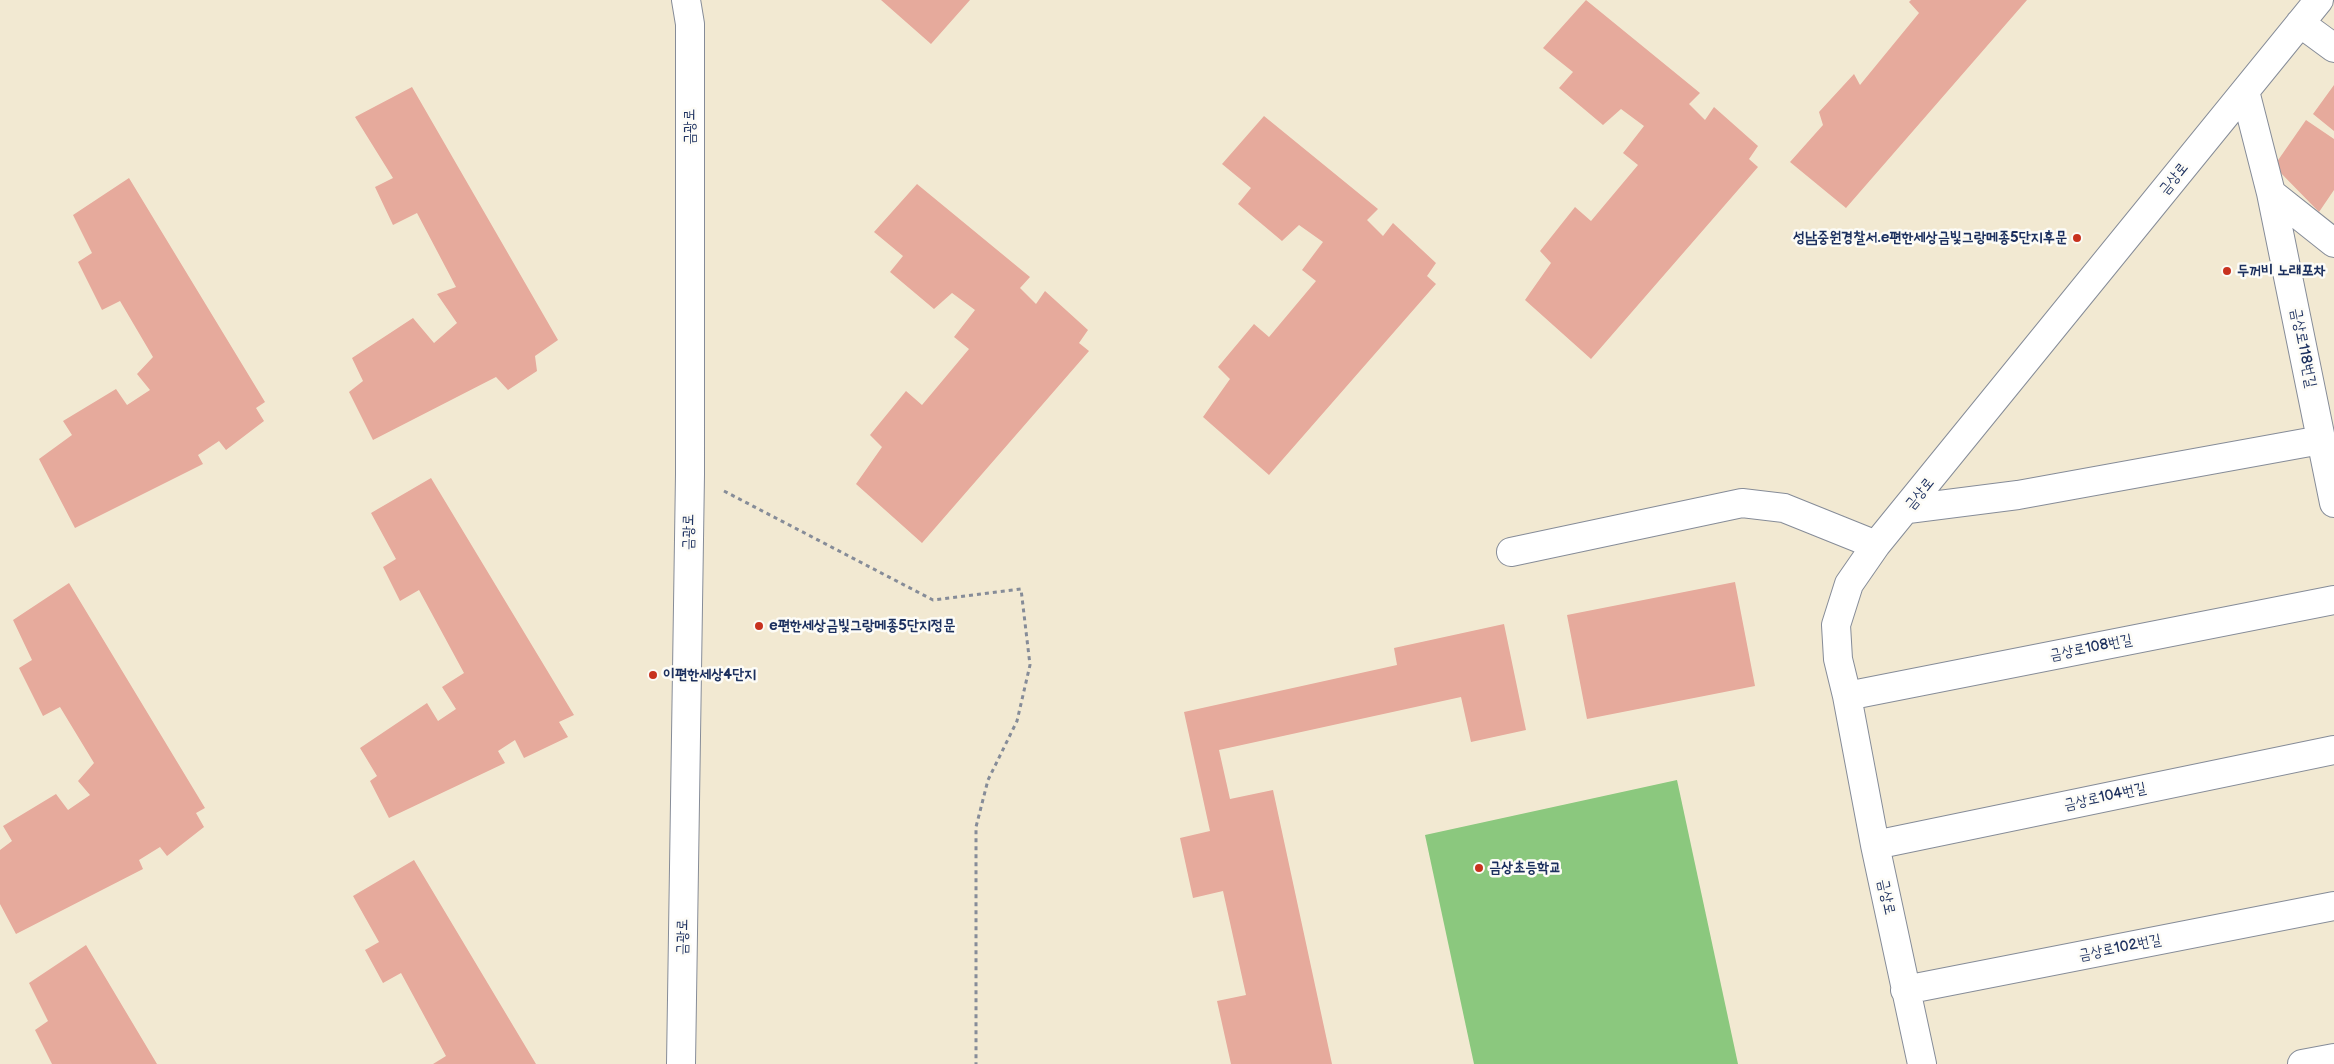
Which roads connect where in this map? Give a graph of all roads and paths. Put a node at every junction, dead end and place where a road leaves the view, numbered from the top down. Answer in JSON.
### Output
{"nodes":[{"id":1,"x":686,"y":0,"type":"edge"},
{"id":2,"x":2319,"y":0,"type":"edge"},
{"id":3,"x":2300,"y":23,"type":"junction"},
{"id":4,"x":2334,"y":48,"type":"edge"},
{"id":5,"x":2245,"y":91,"type":"junction"},
{"id":6,"x":2272,"y":193,"type":"junction"},
{"id":7,"x":2334,"y":243,"type":"edge"},
{"id":8,"x":2321,"y":440,"type":"junction"},
{"id":9,"x":690,"y":474,"type":"junction"},
{"id":10,"x":2334,"y":503,"type":"edge"},
{"id":11,"x":1908,"y":509,"type":"junction"},
{"id":12,"x":1876,"y":545,"type":"junction"},
{"id":13,"x":1511,"y":552,"type":"dead end"},
{"id":14,"x":2334,"y":600,"type":"edge"},
{"id":15,"x":1847,"y":696,"type":"junction"},
{"id":16,"x":2334,"y":750,"type":"edge"},
{"id":17,"x":1875,"y":845,"type":"junction"},
{"id":18,"x":2334,"y":906,"type":"edge"},
{"id":19,"x":1905,"y":990,"type":"junction"},
{"id":20,"x":2334,"y":1058,"type":"edge"},
{"id":21,"x":681,"y":1064,"type":"edge"},
{"id":22,"x":976,"y":1064,"type":"edge"},
{"id":23,"x":1922,"y":1064,"type":"edge"},
{"id":24,"x":2302,"y":1064,"type":"edge"}],
"edges":[{"from":1,"to":9,"type":"street","name":"금광로"},
{"from":2,"to":3,"type":"street","name":"금상로"},
{"from":3,"to":4,"type":"street"},
{"from":3,"to":5,"type":"street","name":"금상로"},
{"from":5,"to":6,"type":"street","name":"금상로118번길"},
{"from":5,"to":11,"type":"street","name":"금상로"},
{"from":6,"to":7,"type":"street"},
{"from":6,"to":8,"type":"street","name":"금상로118번길"},
{"from":8,"to":10,"type":"street","name":"금상로118번길"},
{"from":8,"to":11,"type":"street"},
{"from":9,"to":21,"type":"street","name":"금광로"},
{"from":9,"to":22,"type":"path"},
{"from":11,"to":12,"type":"street","name":"금상로"},
{"from":12,"to":13,"type":"street"},
{"from":12,"to":15,"type":"street","name":"금상로"},
{"from":14,"to":15,"type":"street","name":"금상로108번길"},
{"from":15,"to":17,"type":"street","name":"금상로"},
{"from":16,"to":17,"type":"street","name":"금상로104번길"},
{"from":17,"to":19,"type":"street","name":"금상로"},
{"from":18,"to":19,"type":"street","name":"금상로102번길"},
{"from":19,"to":23,"type":"street","name":"금상로"},
{"from":20,"to":24,"type":"street"}]}
